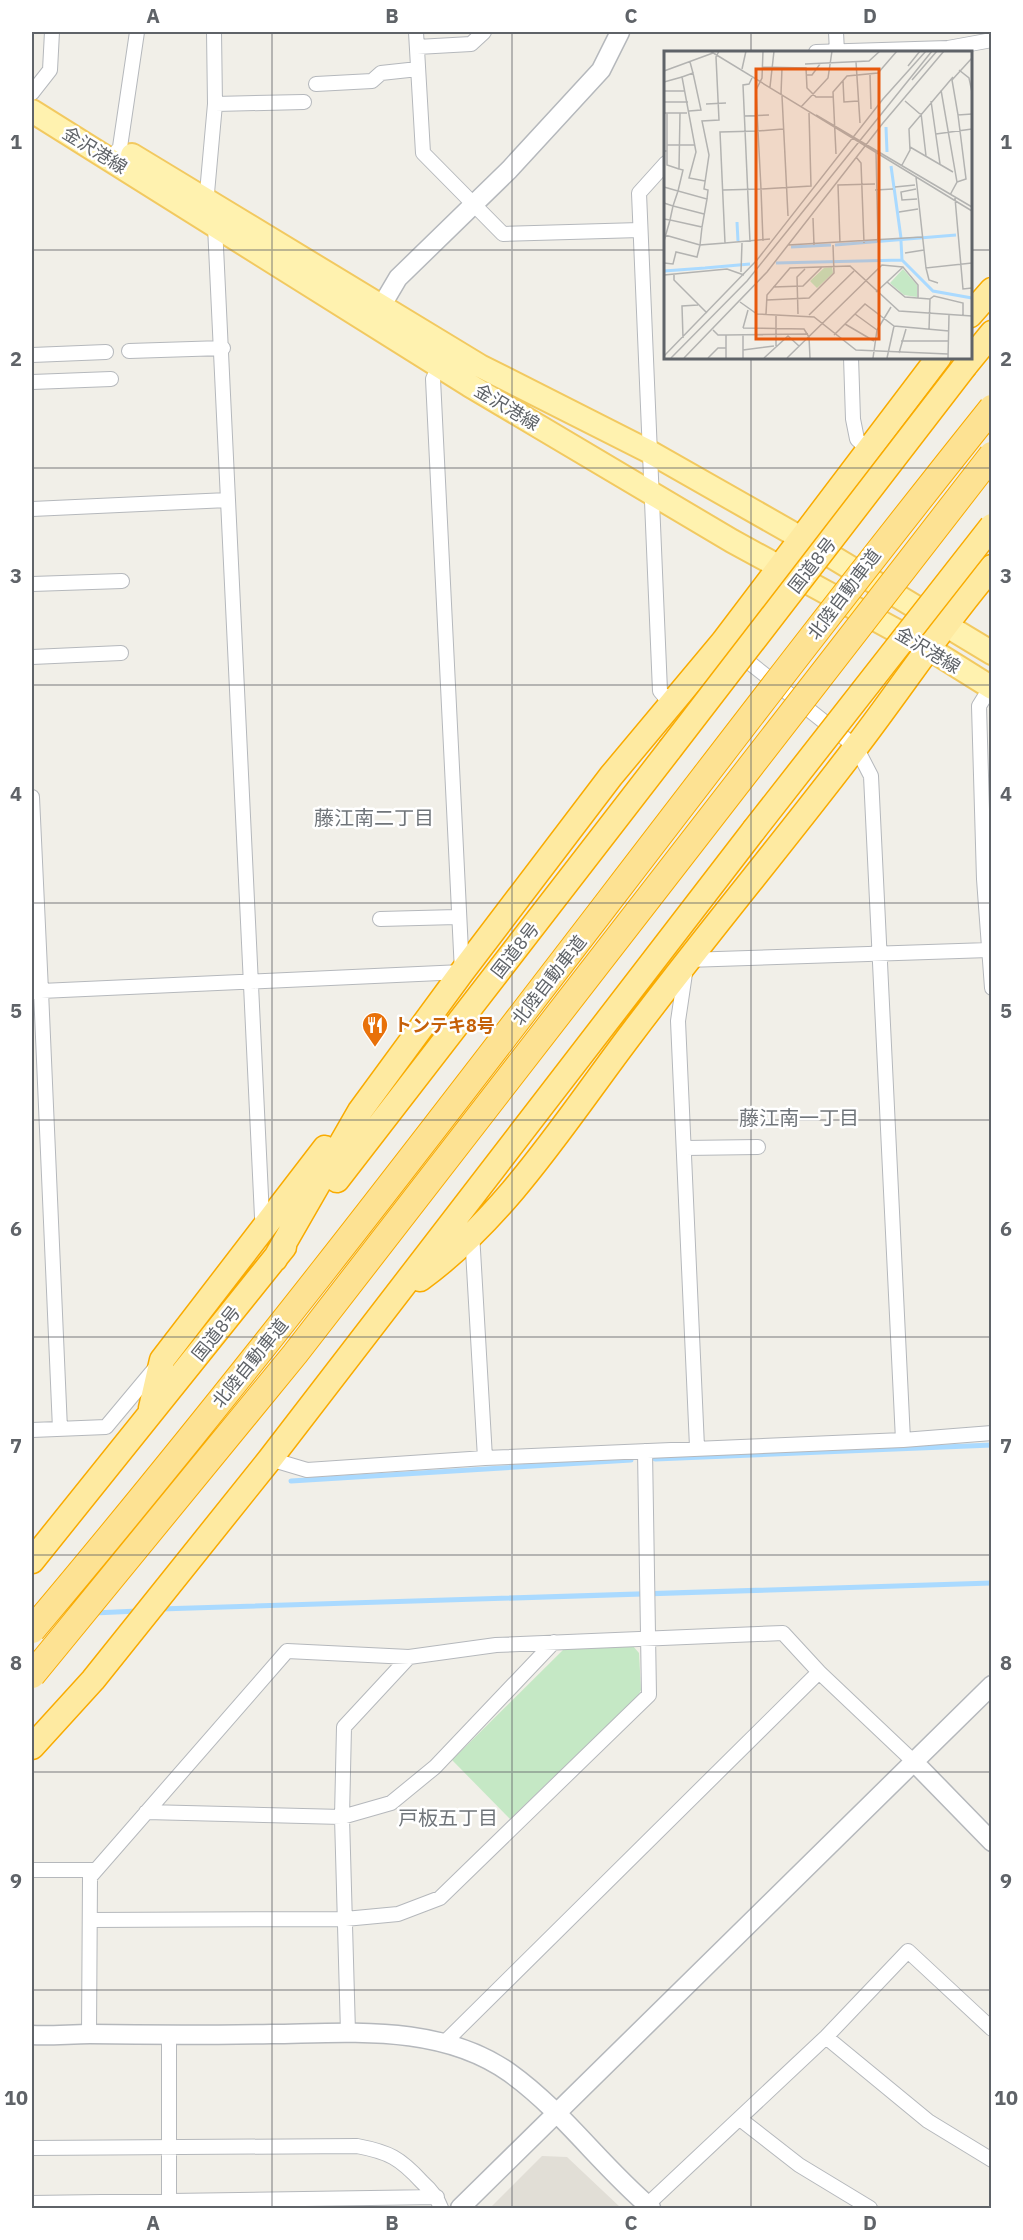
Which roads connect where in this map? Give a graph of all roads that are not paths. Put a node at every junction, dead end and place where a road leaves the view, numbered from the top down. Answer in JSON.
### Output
{"nodes":[{"id":1,"x":52,"y":32,"type":"edge"},
{"id":2,"x":137,"y":32,"type":"edge"},
{"id":3,"x":214,"y":32,"type":"edge"},
{"id":4,"x":416,"y":32,"type":"edge"},
{"id":5,"x":484,"y":32,"type":"edge"},
{"id":6,"x":620,"y":32,"type":"edge"},
{"id":7,"x":836,"y":32,"type":"edge"},
{"id":8,"x":992,"y":40,"type":"edge"},
{"id":9,"x":417,"y":47,"type":"junction"},
{"id":10,"x":948,"y":50,"type":"edge"},
{"id":11,"x":837,"y":51,"type":"edge"},
{"id":12,"x":892,"y":51,"type":"edge"},
{"id":13,"x":418,"y":69,"type":"junction"},
{"id":14,"x":316,"y":84,"type":"dead end"},
{"id":15,"x":32,"y":93,"type":"edge"},
{"id":16,"x":304,"y":102,"type":"dead end"},
{"id":17,"x":215,"y":104,"type":"junction"},
{"id":18,"x":32,"y":111,"type":"edge"},
{"id":19,"x":115,"y":154,"type":"junction"},
{"id":20,"x":664,"y":165,"type":"edge"},
{"id":21,"x":474,"y":205,"type":"junction"},
{"id":22,"x":207,"y":215,"type":"junction"},
{"id":23,"x":640,"y":230,"type":"junction"},
{"id":24,"x":992,"y":290,"type":"edge"},
{"id":25,"x":972,"y":313,"type":"edge"},
{"id":26,"x":377,"y":314,"type":"junction"},
{"id":27,"x":992,"y":333,"type":"edge"},
{"id":28,"x":222,"y":348,"type":"junction"},
{"id":29,"x":129,"y":351,"type":"dead end"},
{"id":30,"x":106,"y":352,"type":"dead end"},
{"id":31,"x":32,"y":355,"type":"edge"},
{"id":32,"x":972,"y":357,"type":"edge"},
{"id":33,"x":851,"y":358,"type":"edge"},
{"id":34,"x":938,"y":358,"type":"edge"},
{"id":35,"x":972,"y":358,"type":"edge"},
{"id":36,"x":439,"y":367,"type":"junction"},
{"id":37,"x":111,"y":379,"type":"dead end"},
{"id":38,"x":32,"y":382,"type":"edge"},
{"id":39,"x":992,"y":408,"type":"edge"},
{"id":40,"x":648,"y":451,"type":"junction"},
{"id":41,"x":870,"y":451,"type":"junction"},
{"id":42,"x":992,"y":455,"type":"edge"},
{"id":43,"x":651,"y":492,"type":"junction"},
{"id":44,"x":228,"y":500,"type":"junction"},
{"id":45,"x":32,"y":509,"type":"edge"},
{"id":46,"x":992,"y":526,"type":"edge"},
{"id":47,"x":801,"y":538,"type":"junction"},
{"id":48,"x":992,"y":567,"type":"edge"},
{"id":49,"x":779,"y":568,"type":"junction"},
{"id":50,"x":122,"y":581,"type":"dead end"},
{"id":51,"x":32,"y":584,"type":"edge"},
{"id":52,"x":944,"y":625,"type":"junction"},
{"id":53,"x":723,"y":642,"type":"junction"},
{"id":54,"x":928,"y":648,"type":"junction"},
{"id":55,"x":121,"y":653,"type":"dead end"},
{"id":56,"x":992,"y":653,"type":"edge"},
{"id":57,"x":32,"y":657,"type":"edge"},
{"id":58,"x":991,"y":687,"type":"edge"},
{"id":59,"x":670,"y":703,"type":"junction"},
{"id":60,"x":856,"y":747,"type":"junction"},
{"id":61,"x":32,"y":797,"type":"edge"},
{"id":62,"x":457,"y":916,"type":"junction"},
{"id":63,"x":380,"y":918,"type":"dead end"},
{"id":64,"x":989,"y":950,"type":"junction"},
{"id":65,"x":878,"y":953,"type":"junction"},
{"id":66,"x":687,"y":960,"type":"junction"},
{"id":67,"x":462,"y":972,"type":"junction"},
{"id":68,"x":251,"y":981,"type":"junction"},
{"id":69,"x":992,"y":988,"type":"edge"},
{"id":70,"x":36,"y":992,"type":"edge"},
{"id":71,"x":360,"y":1111,"type":"junction"},
{"id":72,"x":758,"y":1147,"type":"dead end"},
{"id":73,"x":685,"y":1148,"type":"junction"},
{"id":74,"x":268,"y":1223,"type":"junction"},
{"id":75,"x":472,"y":1233,"type":"junction"},
{"id":76,"x":275,"y":1259,"type":"junction"},
{"id":77,"x":398,"y":1294,"type":"junction"},
{"id":78,"x":162,"y":1360,"type":"junction"},
{"id":79,"x":149,"y":1416,"type":"junction"},
{"id":80,"x":60,"y":1429,"type":"junction"},
{"id":81,"x":32,"y":1430,"type":"edge"},
{"id":82,"x":992,"y":1433,"type":"edge"},
{"id":83,"x":903,"y":1440,"type":"junction"},
{"id":84,"x":697,"y":1447,"type":"junction"},
{"id":85,"x":645,"y":1451,"type":"junction"},
{"id":86,"x":485,"y":1458,"type":"junction"},
{"id":87,"x":270,"y":1459,"type":"junction"},
{"id":88,"x":32,"y":1561,"type":"edge"},
{"id":89,"x":32,"y":1630,"type":"edge"},
{"id":90,"x":650,"y":1638,"type":"junction"},
{"id":91,"x":554,"y":1642,"type":"junction"},
{"id":92,"x":409,"y":1657,"type":"junction"},
{"id":93,"x":819,"y":1672,"type":"junction"},
{"id":94,"x":32,"y":1675,"type":"edge"},
{"id":95,"x":992,"y":1685,"type":"edge"},
{"id":96,"x":32,"y":1747,"type":"edge"},
{"id":97,"x":913,"y":1761,"type":"junction"},
{"id":98,"x":146,"y":1812,"type":"junction"},
{"id":99,"x":342,"y":1817,"type":"junction"},
{"id":100,"x":992,"y":1842,"type":"edge"},
{"id":101,"x":32,"y":1870,"type":"edge"},
{"id":102,"x":96,"y":1870,"type":"junction"},
{"id":103,"x":345,"y":1918,"type":"junction"},
{"id":104,"x":90,"y":1920,"type":"junction"},
{"id":105,"x":992,"y":2029,"type":"edge"},
{"id":106,"x":348,"y":2033,"type":"junction"},
{"id":107,"x":32,"y":2034,"type":"edge"},
{"id":108,"x":89,"y":2034,"type":"junction"},
{"id":109,"x":169,"y":2036,"type":"junction"},
{"id":110,"x":826,"y":2037,"type":"junction"},
{"id":111,"x":445,"y":2042,"type":"junction"},
{"id":112,"x":558,"y":2114,"type":"junction"},
{"id":113,"x":740,"y":2119,"type":"junction"},
{"id":114,"x":169,"y":2146,"type":"junction"},
{"id":115,"x":32,"y":2148,"type":"edge"},
{"id":116,"x":992,"y":2160,"type":"edge"},
{"id":117,"x":32,"y":2203,"type":"edge"},
{"id":118,"x":439,"y":2203,"type":"edge"},
{"id":119,"x":169,"y":2204,"type":"edge"},
{"id":120,"x":649,"y":2207,"type":"edge"},
{"id":121,"x":460,"y":2208,"type":"edge"},
{"id":122,"x":870,"y":2208,"type":"edge"}],
"edges":[{"from":1,"to":15,"type":"street"},
{"from":2,"to":19,"type":"street"},
{"from":3,"to":17,"type":"street"},
{"from":4,"to":9,"type":"street"},
{"from":5,"to":9,"type":"street"},
{"from":6,"to":21,"type":"street"},
{"from":7,"to":11,"type":"street"},
{"from":8,"to":10,"type":"street"},
{"from":9,"to":13,"type":"street"},
{"from":10,"to":12,"type":"street"},
{"from":13,"to":14,"type":"street"},
{"from":13,"to":21,"type":"street"},
{"from":15,"to":19,"type":"main road","name":"金沢港線"},
{"from":16,"to":17,"type":"street"},
{"from":17,"to":22,"type":"street"},
{"from":18,"to":19,"type":"main road","name":"金沢港線"},
{"from":19,"to":22,"type":"main road","name":"金沢港線"},
{"from":20,"to":23,"type":"street"},
{"from":21,"to":23,"type":"street"},
{"from":21,"to":26,"type":"street"},
{"from":22,"to":26,"type":"main road","name":"金沢港線"},
{"from":22,"to":28,"type":"street"},
{"from":23,"to":40,"type":"street"},
{"from":24,"to":25,"type":"highway"},
{"from":26,"to":36,"type":"main road","name":"金沢港線"},
{"from":26,"to":40,"type":"main road","name":"金沢港線"},
{"from":27,"to":32,"type":"highway","name":"国道8号","bridge":true},
{"from":28,"to":29,"type":"street"},
{"from":28,"to":44,"type":"street"},
{"from":30,"to":31,"type":"street"},
{"from":33,"to":41,"type":"street"},
{"from":34,"to":41,"type":"highway"},
{"from":35,"to":76,"type":"highway","name":"国道8号","bridge":true},
{"from":36,"to":43,"type":"main road","name":"金沢港線"},
{"from":36,"to":62,"type":"street"},
{"from":37,"to":38,"type":"street"},
{"from":39,"to":89,"type":"highway","name":"北陸自動車道","bridge":true},
{"from":40,"to":43,"type":"street"},
{"from":40,"to":47,"type":"main road","name":"金沢港線"},
{"from":41,"to":47,"type":"highway"},
{"from":42,"to":94,"type":"highway","name":"北陸自動車道","bridge":true},
{"from":43,"to":49,"type":"main road","name":"金沢港線"},
{"from":43,"to":59,"type":"street"},
{"from":44,"to":45,"type":"street"},
{"from":44,"to":68,"type":"street"},
{"from":46,"to":77,"type":"highway","bridge":true},
{"from":47,"to":49,"type":"highway"},
{"from":47,"to":52,"type":"main road","name":"金沢港線"},
{"from":48,"to":52,"type":"highway"},
{"from":49,"to":53,"type":"highway"},
{"from":49,"to":54,"type":"main road","name":"金沢港線"},
{"from":50,"to":51,"type":"street"},
{"from":52,"to":54,"type":"highway"},
{"from":52,"to":56,"type":"main road","name":"金沢港線"},
{"from":53,"to":59,"type":"highway"},
{"from":53,"to":60,"type":"street"},
{"from":54,"to":58,"type":"main road","name":"金沢港線"},
{"from":54,"to":60,"type":"highway"},
{"from":55,"to":57,"type":"street"},
{"from":58,"to":64,"type":"street"},
{"from":59,"to":67,"type":"highway"},
{"from":60,"to":65,"type":"street"},
{"from":60,"to":66,"type":"highway"},
{"from":61,"to":70,"type":"street"},
{"from":62,"to":63,"type":"street"},
{"from":62,"to":67,"type":"street"},
{"from":64,"to":65,"type":"street"},
{"from":64,"to":69,"type":"street"},
{"from":65,"to":66,"type":"street"},
{"from":65,"to":83,"type":"street"},
{"from":66,"to":73,"type":"street"},
{"from":66,"to":75,"type":"highway"},
{"from":67,"to":68,"type":"street"},
{"from":67,"to":71,"type":"highway"},
{"from":68,"to":70,"type":"street"},
{"from":68,"to":74,"type":"street"},
{"from":70,"to":80,"type":"street"},
{"from":71,"to":74,"type":"highway"},
{"from":71,"to":76,"type":"highway"},
{"from":72,"to":73,"type":"street"},
{"from":73,"to":84,"type":"street"},
{"from":74,"to":78,"type":"highway"},
{"from":75,"to":77,"type":"highway"},
{"from":75,"to":86,"type":"street"},
{"from":76,"to":79,"type":"highway","name":"国道8号"},
{"from":77,"to":87,"type":"highway"},
{"from":78,"to":79,"type":"highway"},
{"from":78,"to":80,"type":"street"},
{"from":79,"to":88,"type":"highway","name":"国道8号"},
{"from":80,"to":81,"type":"street"},
{"from":82,"to":83,"type":"street"},
{"from":83,"to":84,"type":"street"},
{"from":84,"to":85,"type":"street"},
{"from":85,"to":86,"type":"street"},
{"from":85,"to":90,"type":"street"},
{"from":86,"to":87,"type":"street"},
{"from":87,"to":96,"type":"highway"},
{"from":90,"to":91,"type":"street"},
{"from":90,"to":93,"type":"street"},
{"from":90,"to":103,"type":"street"},
{"from":91,"to":92,"type":"street"},
{"from":91,"to":99,"type":"street"},
{"from":92,"to":98,"type":"street"},
{"from":92,"to":99,"type":"street"},
{"from":93,"to":97,"type":"street"},
{"from":93,"to":111,"type":"street"},
{"from":95,"to":97,"type":"street"},
{"from":97,"to":100,"type":"street"},
{"from":97,"to":112,"type":"street"},
{"from":98,"to":99,"type":"street"},
{"from":98,"to":102,"type":"street"},
{"from":99,"to":103,"type":"street"},
{"from":101,"to":102,"type":"street"},
{"from":102,"to":104,"type":"street"},
{"from":103,"to":104,"type":"street"},
{"from":103,"to":106,"type":"street"},
{"from":104,"to":108,"type":"street"},
{"from":105,"to":110,"type":"street"},
{"from":106,"to":109,"type":"street"},
{"from":106,"to":111,"type":"street"},
{"from":107,"to":108,"type":"street"},
{"from":108,"to":109,"type":"street"},
{"from":109,"to":114,"type":"street"},
{"from":110,"to":113,"type":"street"},
{"from":110,"to":116,"type":"street"},
{"from":111,"to":112,"type":"street"},
{"from":112,"to":120,"type":"street"},
{"from":112,"to":121,"type":"street"},
{"from":113,"to":120,"type":"street"},
{"from":113,"to":122,"type":"street"},
{"from":114,"to":115,"type":"street"},
{"from":114,"to":118,"type":"street"},
{"from":114,"to":119,"type":"street"},
{"from":117,"to":119,"type":"street"},
{"from":118,"to":119,"type":"street"}]}
